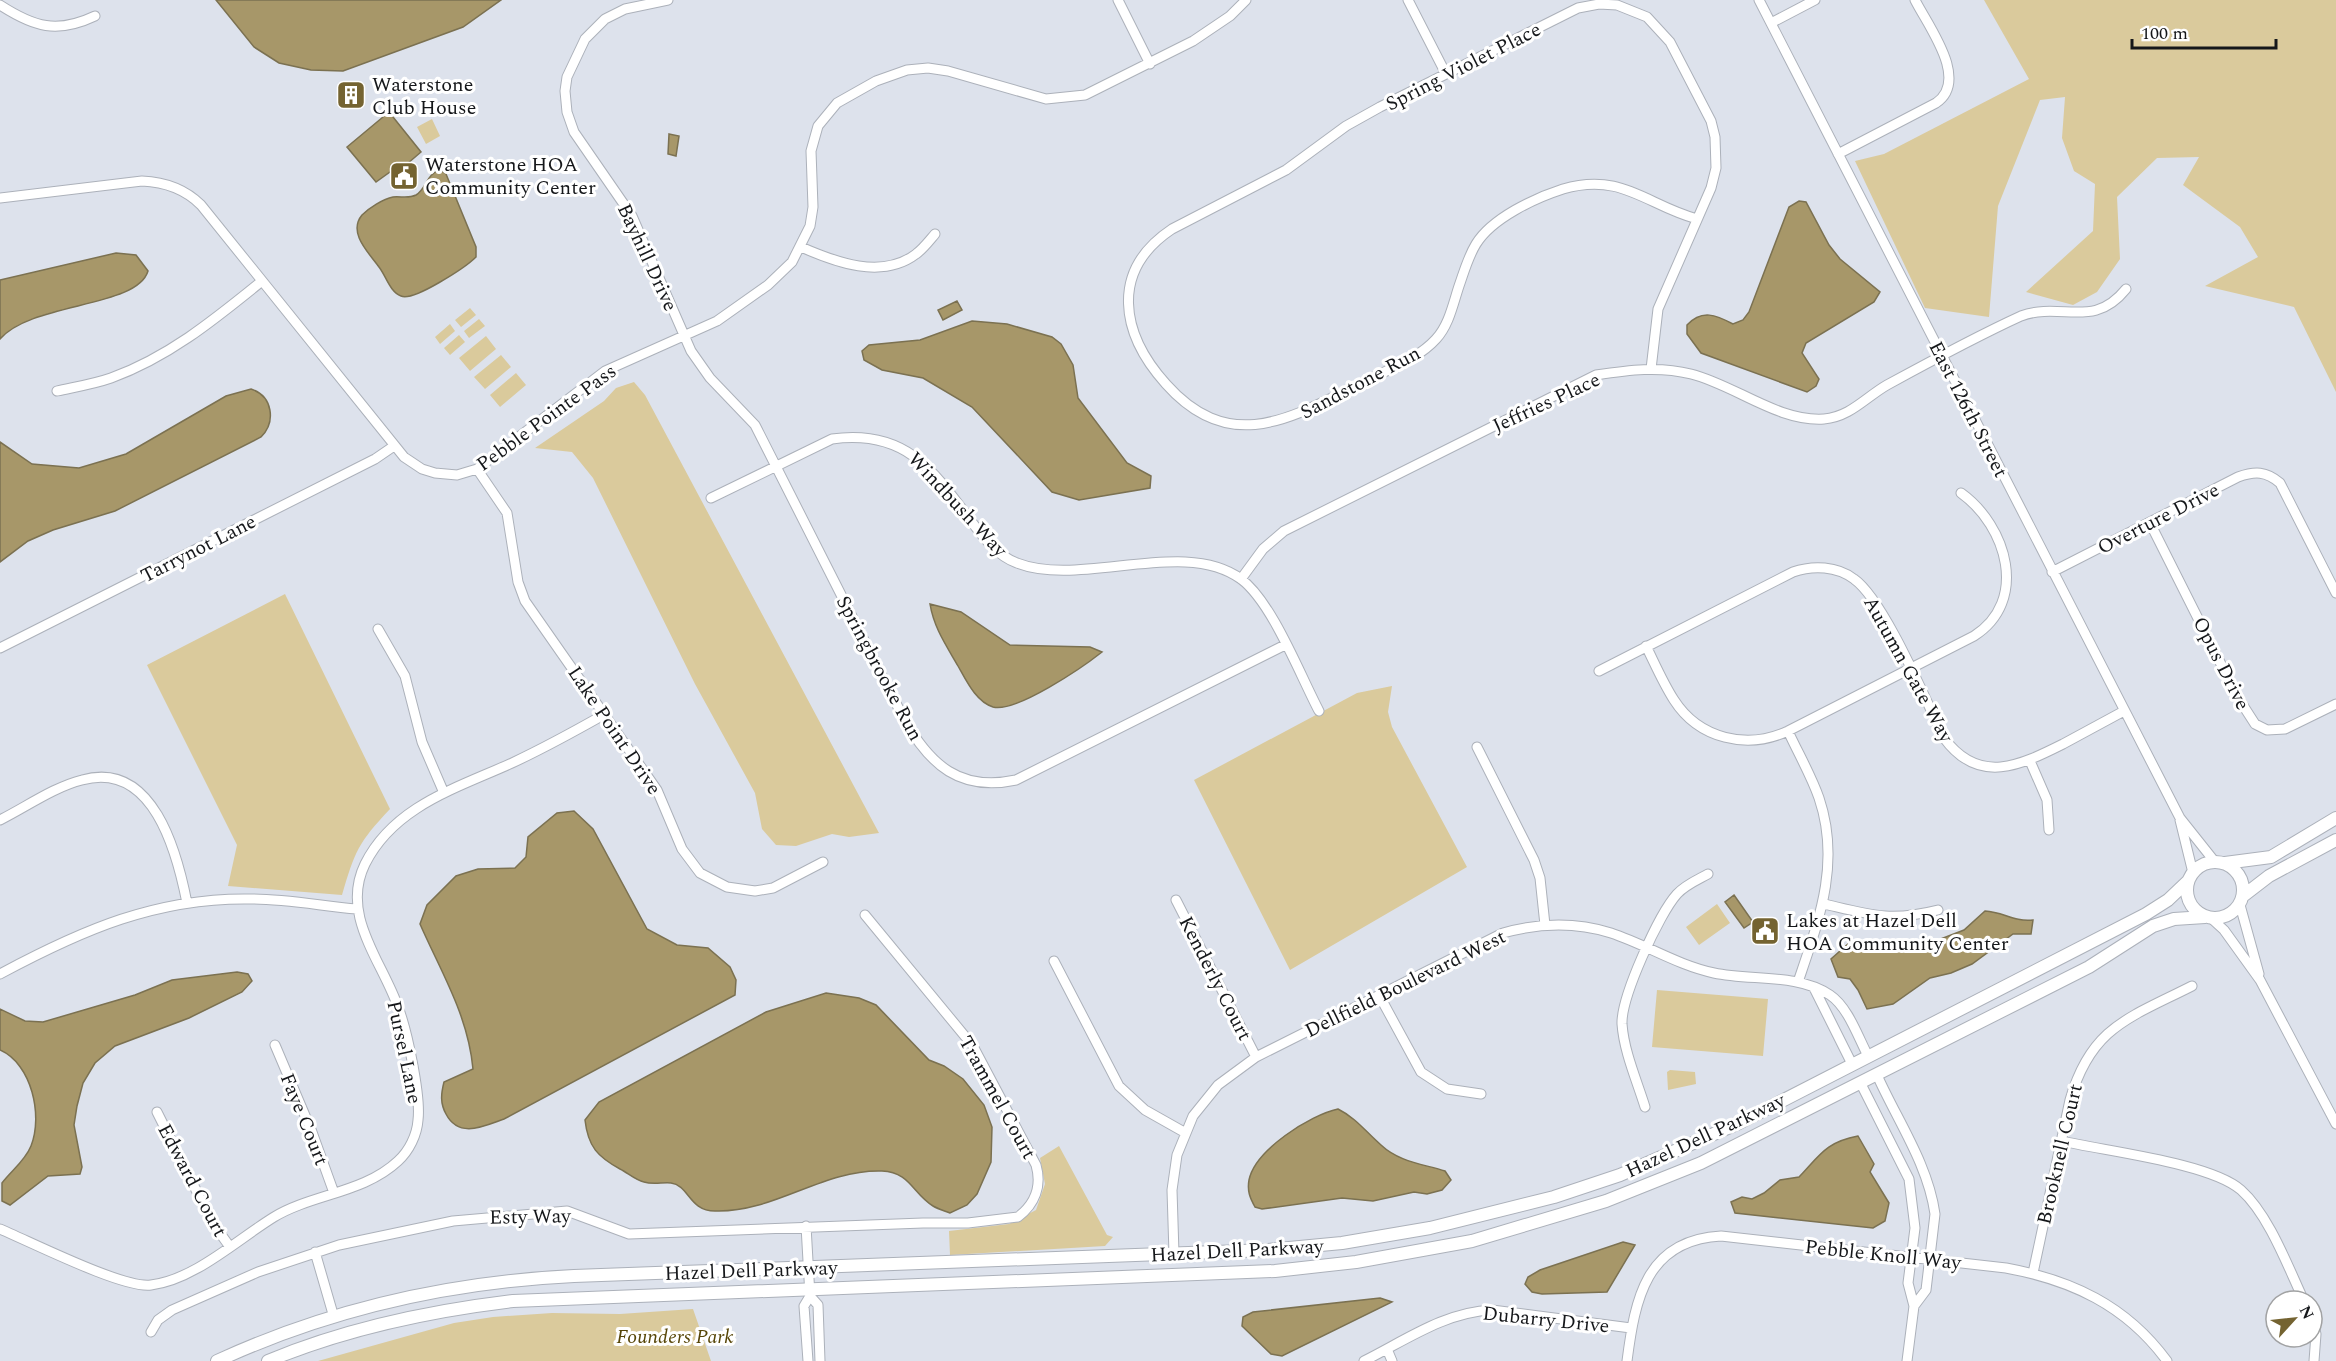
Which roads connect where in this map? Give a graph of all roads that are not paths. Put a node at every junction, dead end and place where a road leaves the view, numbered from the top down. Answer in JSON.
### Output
{"nodes":[{"id":1,"x":668,"y":0,"type":"edge"},
{"id":2,"x":1118,"y":0,"type":"edge"},
{"id":3,"x":1245,"y":0,"type":"edge"},
{"id":4,"x":1408,"y":0,"type":"edge"},
{"id":5,"x":1759,"y":0,"type":"edge"},
{"id":6,"x":1815,"y":0,"type":"edge"},
{"id":7,"x":1915,"y":0,"type":"edge"},
{"id":8,"x":0,"y":4,"type":"edge"},
{"id":9,"x":95,"y":16,"type":"dead end"},
{"id":10,"x":1771,"y":23,"type":"junction"},
{"id":11,"x":1150,"y":64,"type":"junction"},
{"id":12,"x":1446,"y":74,"type":"junction"},
{"id":13,"x":1838,"y":154,"type":"junction"},
{"id":14,"x":0,"y":198,"type":"edge"},
{"id":15,"x":1697,"y":219,"type":"junction"},
{"id":16,"x":935,"y":234,"type":"dead end"},
{"id":17,"x":801,"y":247,"type":"junction"},
{"id":18,"x":262,"y":280,"type":"junction"},
{"id":19,"x":2126,"y":290,"type":"dead end"},
{"id":20,"x":685,"y":335,"type":"junction"},
{"id":21,"x":1142,"y":353,"type":"joint"},
{"id":22,"x":1942,"y":356,"type":"junction"},
{"id":23,"x":1651,"y":369,"type":"junction"},
{"id":24,"x":57,"y":391,"type":"dead end"},
{"id":25,"x":394,"y":446,"type":"junction"},
{"id":26,"x":775,"y":465,"type":"junction"},
{"id":27,"x":477,"y":469,"type":"junction"},
{"id":28,"x":1960,"y":493,"type":"dead end"},
{"id":29,"x":711,"y":498,"type":"dead end"},
{"id":30,"x":2150,"y":523,"type":"junction"},
{"id":31,"x":2052,"y":572,"type":"junction"},
{"id":32,"x":1241,"y":579,"type":"junction"},
{"id":33,"x":2336,"y":593,"type":"edge"},
{"id":34,"x":378,"y":628,"type":"dead end"},
{"id":35,"x":1285,"y":645,"type":"junction"},
{"id":36,"x":1646,"y":646,"type":"junction"},
{"id":37,"x":0,"y":648,"type":"edge"},
{"id":38,"x":1910,"y":669,"type":"junction"},
{"id":39,"x":1599,"y":671,"type":"dead end"},
{"id":40,"x":2336,"y":704,"type":"edge"},
{"id":41,"x":1319,"y":711,"type":"dead end"},
{"id":42,"x":2124,"y":711,"type":"junction"},
{"id":43,"x":605,"y":714,"type":"junction"},
{"id":44,"x":1788,"y":731,"type":"junction"},
{"id":45,"x":1477,"y":747,"type":"dead end"},
{"id":46,"x":2030,"y":761,"type":"junction"},
{"id":47,"x":444,"y":792,"type":"junction"},
{"id":48,"x":2180,"y":818,"type":"junction"},
{"id":49,"x":2336,"y":818,"type":"edge"},
{"id":50,"x":0,"y":820,"type":"edge"},
{"id":51,"x":2049,"y":830,"type":"dead end"},
{"id":52,"x":2336,"y":840,"type":"edge"},
{"id":53,"x":823,"y":862,"type":"dead end"},
{"id":54,"x":2220,"y":863,"type":"junction"},
{"id":55,"x":1708,"y":874,"type":"dead end"},
{"id":56,"x":2191,"y":877,"type":"junction"},
{"id":57,"x":1176,"y":900,"type":"dead end"},
{"id":58,"x":2242,"y":900,"type":"junction"},
{"id":59,"x":187,"y":903,"type":"junction"},
{"id":60,"x":1824,"y":904,"type":"junction"},
{"id":61,"x":357,"y":909,"type":"junction"},
{"id":62,"x":1938,"y":910,"type":"dead end"},
{"id":63,"x":865,"y":915,"type":"dead end"},
{"id":64,"x":2208,"y":918,"type":"junction"},
{"id":65,"x":1545,"y":925,"type":"junction"},
{"id":66,"x":1647,"y":949,"type":"junction"},
{"id":67,"x":1054,"y":961,"type":"dead end"},
{"id":68,"x":0,"y":974,"type":"edge"},
{"id":69,"x":2260,"y":980,"type":"junction"},
{"id":70,"x":1798,"y":982,"type":"junction"},
{"id":71,"x":2192,"y":986,"type":"dead end"},
{"id":72,"x":1814,"y":988,"type":"junction"},
{"id":73,"x":1378,"y":995,"type":"junction"},
{"id":74,"x":274,"y":1045,"type":"dead end"},
{"id":75,"x":1256,"y":1056,"type":"junction"},
{"id":76,"x":1868,"y":1056,"type":"junction"},
{"id":77,"x":1852,"y":1064,"type":"junction"},
{"id":78,"x":1877,"y":1075,"type":"junction"},
{"id":79,"x":1861,"y":1084,"type":"junction"},
{"id":80,"x":1481,"y":1094,"type":"dead end"},
{"id":81,"x":1646,"y":1107,"type":"dead end"},
{"id":82,"x":157,"y":1112,"type":"dead end"},
{"id":83,"x":2336,"y":1124,"type":"edge"},
{"id":84,"x":1184,"y":1132,"type":"junction"},
{"id":85,"x":2061,"y":1141,"type":"junction"},
{"id":86,"x":334,"y":1193,"type":"junction"},
{"id":87,"x":1032,"y":1203,"type":"joint"},
{"id":88,"x":806,"y":1227,"type":"junction"},
{"id":89,"x":0,"y":1229,"type":"edge"},
{"id":90,"x":230,"y":1247,"type":"junction"},
{"id":91,"x":315,"y":1252,"type":"junction"},
{"id":92,"x":1174,"y":1254,"type":"junction"},
{"id":93,"x":1910,"y":1258,"type":"junction"},
{"id":94,"x":1930,"y":1260,"type":"junction"},
{"id":95,"x":809,"y":1268,"type":"junction"},
{"id":96,"x":2033,"y":1273,"type":"junction"},
{"id":97,"x":2298,"y":1289,"type":"edge"},
{"id":98,"x":810,"y":1292,"type":"junction"},
{"id":99,"x":1914,"y":1306,"type":"junction"},
{"id":100,"x":333,"y":1314,"type":"junction"},
{"id":101,"x":151,"y":1332,"type":"dead end"},
{"id":102,"x":1631,"y":1333,"type":"junction"},
{"id":103,"x":1387,"y":1350,"type":"junction"},
{"id":104,"x":217,"y":1361,"type":"edge"},
{"id":105,"x":268,"y":1361,"type":"edge"},
{"id":106,"x":808,"y":1361,"type":"edge"},
{"id":107,"x":820,"y":1361,"type":"edge"},
{"id":108,"x":1364,"y":1361,"type":"edge"},
{"id":109,"x":1392,"y":1361,"type":"edge"},
{"id":110,"x":1627,"y":1361,"type":"edge"},
{"id":111,"x":1906,"y":1361,"type":"edge"},
{"id":112,"x":2167,"y":1361,"type":"edge"}],
"edges":[{"from":1,"to":20,"type":"street","name":"Bayhill Drive"},
{"from":2,"to":11,"type":"street"},
{"from":3,"to":11,"type":"street","name":"Pebble Pointe Pass"},
{"from":4,"to":12,"type":"street"},
{"from":5,"to":10,"type":"street","name":"East 126th Street"},
{"from":6,"to":10,"type":"street"},
{"from":7,"to":13,"type":"street"},
{"from":8,"to":9,"type":"street"},
{"from":10,"to":13,"type":"street","name":"East 126th Street"},
{"from":11,"to":17,"type":"street","name":"Pebble Pointe Pass"},
{"from":12,"to":15,"type":"street","name":"Spring Violet Place"},
{"from":12,"to":21,"type":"street","name":"Spring Violet Place"},
{"from":13,"to":22,"type":"street","name":"East 126th Street"},
{"from":14,"to":18,"type":"street","name":"Pebble Pointe Pass"},
{"from":15,"to":21,"type":"street","name":"Sandstone Run"},
{"from":15,"to":23,"type":"street","name":"Spring Violet Place"},
{"from":16,"to":17,"type":"street"},
{"from":17,"to":20,"type":"street","name":"Pebble Pointe Pass"},
{"from":18,"to":24,"type":"street"},
{"from":18,"to":25,"type":"street","name":"Pebble Pointe Pass"},
{"from":19,"to":22,"type":"street","name":"Jeffries Place"},
{"from":20,"to":26,"type":"street","name":"Springbrooke Run"},
{"from":20,"to":27,"type":"street","name":"Pebble Pointe Pass"},
{"from":22,"to":23,"type":"street","name":"Jeffries Place"},
{"from":22,"to":31,"type":"street","name":"East 126th Street"},
{"from":23,"to":32,"type":"street","name":"Jeffries Place"},
{"from":25,"to":27,"type":"street","name":"Pebble Pointe Pass"},
{"from":25,"to":37,"type":"street","name":"Tarrynot Lane"},
{"from":26,"to":29,"type":"street","name":"Windbush Way"},
{"from":26,"to":32,"type":"street","name":"Windbush Way"},
{"from":26,"to":35,"type":"street","name":"Springbrooke Run"},
{"from":27,"to":43,"type":"street","name":"Lake Point Drive"},
{"from":28,"to":38,"type":"street"},
{"from":30,"to":31,"type":"street","name":"Overture Drive"},
{"from":30,"to":33,"type":"street","name":"Overture Drive"},
{"from":30,"to":40,"type":"street","name":"Opus Drive"},
{"from":31,"to":42,"type":"street","name":"East 126th Street"},
{"from":32,"to":35,"type":"street","name":"Windbush Way"},
{"from":34,"to":47,"type":"street"},
{"from":35,"to":41,"type":"street","name":"Windbush Way"},
{"from":36,"to":38,"type":"street","name":"Autumn Gate Way"},
{"from":36,"to":39,"type":"street","name":"Autumn Gate Way"},
{"from":36,"to":44,"type":"street"},
{"from":38,"to":44,"type":"street"},
{"from":38,"to":46,"type":"street","name":"Autumn Gate Way"},
{"from":42,"to":46,"type":"street","name":"Autumn Gate Way"},
{"from":42,"to":48,"type":"street","name":"East 126th Street"},
{"from":43,"to":47,"type":"street","name":"Pursel Lane"},
{"from":43,"to":53,"type":"street","name":"Lake Point Drive"},
{"from":44,"to":60,"type":"street"},
{"from":45,"to":65,"type":"street"},
{"from":46,"to":51,"type":"street"},
{"from":47,"to":61,"type":"street","name":"Pursel Lane"},
{"from":48,"to":54,"type":"street","name":"East 126th Street"},
{"from":48,"to":56,"type":"street","name":"East 126th Street"},
{"from":49,"to":54,"type":"main road"},
{"from":50,"to":59,"type":"street"},
{"from":52,"to":58,"type":"main road"},
{"from":54,"to":56,"type":"main road"},
{"from":54,"to":58,"type":"main road"},
{"from":55,"to":66,"type":"street"},
{"from":56,"to":64,"type":"main road"},
{"from":56,"to":76,"type":"main road","name":"Hazel Dell Parkway"},
{"from":57,"to":75,"type":"street","name":"Kenderly Court"},
{"from":58,"to":64,"type":"main road"},
{"from":58,"to":69,"type":"street"},
{"from":59,"to":61,"type":"street"},
{"from":59,"to":68,"type":"street"},
{"from":60,"to":62,"type":"street"},
{"from":60,"to":70,"type":"street"},
{"from":61,"to":86,"type":"street","name":"Pursel Lane"},
{"from":63,"to":87,"type":"street","name":"Trammel Court"},
{"from":64,"to":69,"type":"street"},
{"from":64,"to":78,"type":"main road","name":"Hazel Dell Parkway"},
{"from":65,"to":66,"type":"street","name":"Dellfield Boulevard West"},
{"from":65,"to":73,"type":"street","name":"Dellfield Boulevard West"},
{"from":66,"to":70,"type":"street","name":"Dellfield Boulevard West"},
{"from":66,"to":81,"type":"street"},
{"from":67,"to":84,"type":"street"},
{"from":69,"to":83,"type":"street"},
{"from":70,"to":72,"type":"street","name":"Dellfield Boulevard West"},
{"from":71,"to":85,"type":"street","name":"Brooknell Court"},
{"from":72,"to":76,"type":"street","name":"Dellfield Boulevard West"},
{"from":72,"to":77,"type":"street"},
{"from":73,"to":75,"type":"street","name":"Dellfield Boulevard West"},
{"from":73,"to":80,"type":"street"},
{"from":74,"to":86,"type":"street","name":"Faye Court"},
{"from":75,"to":84,"type":"street","name":"Dellfield Boulevard West"},
{"from":76,"to":77,"type":"main road","name":"Hazel Dell Parkway"},
{"from":77,"to":92,"type":"main road","name":"Hazel Dell Parkway"},
{"from":78,"to":79,"type":"main road","name":"Hazel Dell Parkway"},
{"from":78,"to":94,"type":"street"},
{"from":79,"to":93,"type":"street"},
{"from":79,"to":98,"type":"main road","name":"Hazel Dell Parkway"},
{"from":82,"to":90,"type":"street","name":"Edward Court"},
{"from":84,"to":92,"type":"street","name":"Dellfield Boulevard West"},
{"from":85,"to":96,"type":"street","name":"Brooknell Court"},
{"from":85,"to":97,"type":"street"},
{"from":86,"to":90,"type":"street","name":"Pursel Lane"},
{"from":87,"to":88,"type":"street","name":"Esty Way"},
{"from":88,"to":91,"type":"street","name":"Esty Way"},
{"from":88,"to":95,"type":"street"},
{"from":89,"to":90,"type":"street","name":"Pursel Lane"},
{"from":91,"to":100,"type":"street"},
{"from":91,"to":101,"type":"street","name":"Esty Way"},
{"from":92,"to":95,"type":"main road","name":"Hazel Dell Parkway"},
{"from":93,"to":94,"type":"street","name":"Pebble Knoll Way"},
{"from":93,"to":99,"type":"street"},
{"from":93,"to":102,"type":"street","name":"Pebble Knoll Way"},
{"from":94,"to":96,"type":"street","name":"Pebble Knoll Way"},
{"from":94,"to":99,"type":"street"},
{"from":95,"to":98,"type":"street"},
{"from":95,"to":100,"type":"main road","name":"Hazel Dell Parkway"},
{"from":96,"to":112,"type":"street","name":"Pebble Knoll Way"},
{"from":98,"to":105,"type":"main road","name":"Hazel Dell Parkway"},
{"from":98,"to":106,"type":"street"},
{"from":98,"to":107,"type":"street"},
{"from":99,"to":111,"type":"street"},
{"from":100,"to":104,"type":"main road","name":"Hazel Dell Parkway"},
{"from":102,"to":103,"type":"street","name":"Dubarry Drive"},
{"from":102,"to":110,"type":"street","name":"Pebble Knoll Way"},
{"from":103,"to":108,"type":"street","name":"Dubarry Drive"},
{"from":103,"to":109,"type":"street"}]}
